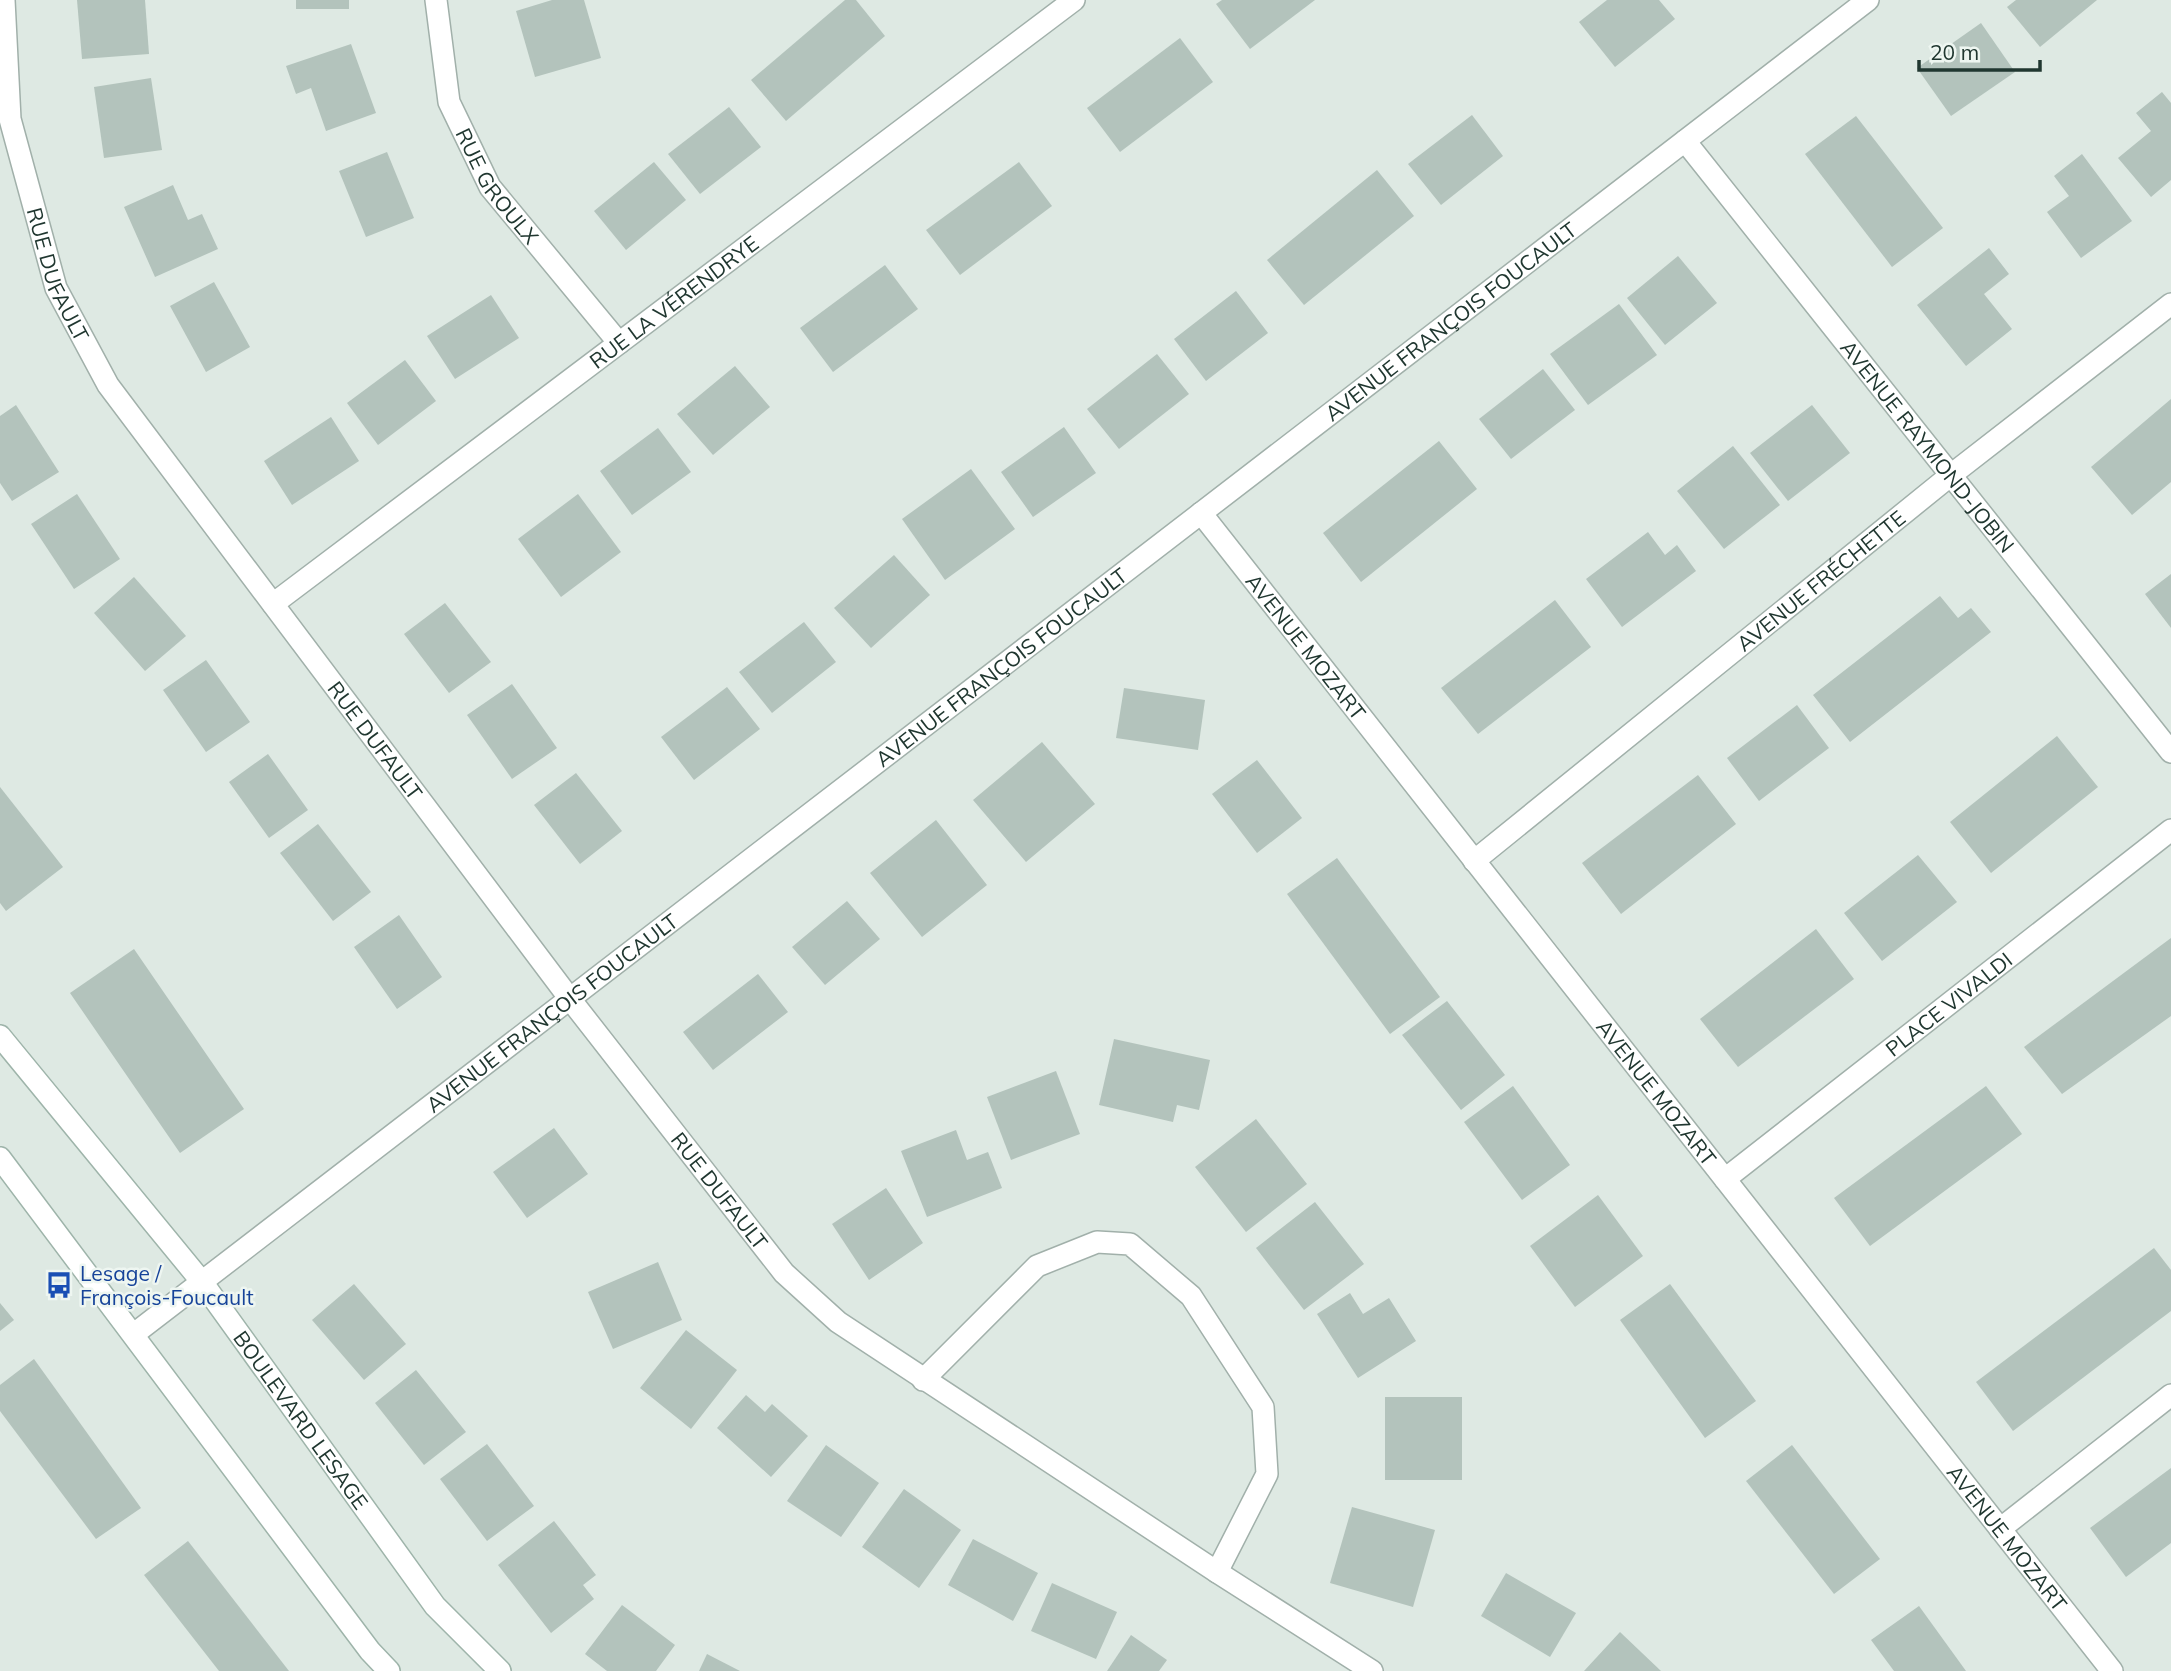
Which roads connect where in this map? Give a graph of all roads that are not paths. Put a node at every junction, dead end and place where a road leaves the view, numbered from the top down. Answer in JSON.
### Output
{"nodes":[{"id":1,"x":4,"y":0,"type":"edge"},
{"id":2,"x":436,"y":0,"type":"edge"},
{"id":3,"x":1074,"y":0,"type":"edge"},
{"id":4,"x":1868,"y":0,"type":"edge"},
{"id":5,"x":1685,"y":141,"type":"junction"},
{"id":6,"x":2171,"y":304,"type":"edge"},
{"id":7,"x":619,"y":343,"type":"junction"},
{"id":8,"x":1951,"y":475,"type":"junction"},
{"id":9,"x":1201,"y":513,"type":"junction"},
{"id":10,"x":273,"y":604,"type":"junction"},
{"id":11,"x":2171,"y":752,"type":"edge"},
{"id":12,"x":2171,"y":830,"type":"edge"},
{"id":13,"x":1474,"y":860,"type":"junction"},
{"id":14,"x":570,"y":999,"type":"junction"},
{"id":15,"x":0,"y":1036,"type":"edge"},
{"id":16,"x":0,"y":1158,"type":"edge"},
{"id":17,"x":1725,"y":1179,"type":"junction"},
{"id":18,"x":202,"y":1282,"type":"junction"},
{"id":19,"x":134,"y":1334,"type":"junction"},
{"id":20,"x":923,"y":1380,"type":"junction"},
{"id":21,"x":2171,"y":1395,"type":"edge"},
{"id":22,"x":2000,"y":1529,"type":"junction"},
{"id":23,"x":1217,"y":1572,"type":"junction"},
{"id":24,"x":389,"y":1671,"type":"edge"},
{"id":25,"x":500,"y":1671,"type":"edge"},
{"id":26,"x":1372,"y":1671,"type":"edge"},
{"id":27,"x":2112,"y":1671,"type":"edge"}],
"edges":[{"from":1,"to":10,"type":"street","name":"RUE DUFAULT"},
{"from":2,"to":7,"type":"street","name":"RUE GROULX"},
{"from":3,"to":7,"type":"street","name":"RUE LA VÉRENDRYE"},
{"from":4,"to":5,"type":"street","name":"AVENUE FRANÇOIS FOUCAULT"},
{"from":5,"to":8,"type":"street","name":"AVENUE RAYMOND-JOBIN"},
{"from":5,"to":9,"type":"street","name":"AVENUE FRANÇOIS FOUCAULT"},
{"from":6,"to":8,"type":"street","name":"AVENUE FRÉCHETTE"},
{"from":7,"to":10,"type":"street","name":"RUE LA VÉRENDRYE"},
{"from":8,"to":11,"type":"street","name":"AVENUE RAYMOND-JOBIN"},
{"from":8,"to":13,"type":"street","name":"AVENUE FRÉCHETTE"},
{"from":9,"to":13,"type":"street","name":"AVENUE MOZART"},
{"from":9,"to":14,"type":"street","name":"AVENUE FRANÇOIS FOUCAULT"},
{"from":10,"to":14,"type":"street","name":"RUE DUFAULT"},
{"from":12,"to":17,"type":"street","name":"PLACE VIVALDI"},
{"from":13,"to":17,"type":"street","name":"AVENUE MOZART"},
{"from":14,"to":18,"type":"street","name":"AVENUE FRANÇOIS FOUCAULT"},
{"from":14,"to":20,"type":"street","name":"RUE DUFAULT"},
{"from":15,"to":18,"type":"street","name":"BOULEVARD LESAGE"},
{"from":16,"to":19,"type":"street"},
{"from":17,"to":22,"type":"street","name":"AVENUE MOZART"},
{"from":18,"to":19,"type":"street","name":"AVENUE FRANÇOIS FOUCAULT"},
{"from":18,"to":25,"type":"street","name":"BOULEVARD LESAGE"},
{"from":19,"to":24,"type":"street"},
{"from":20,"to":23,"type":"street","name":"RUE DUFAULT"},
{"from":20,"to":23,"type":"street"},
{"from":21,"to":22,"type":"street"},
{"from":22,"to":27,"type":"street","name":"AVENUE MOZART"},
{"from":23,"to":26,"type":"street","name":"RUE DUFAULT"}]}
